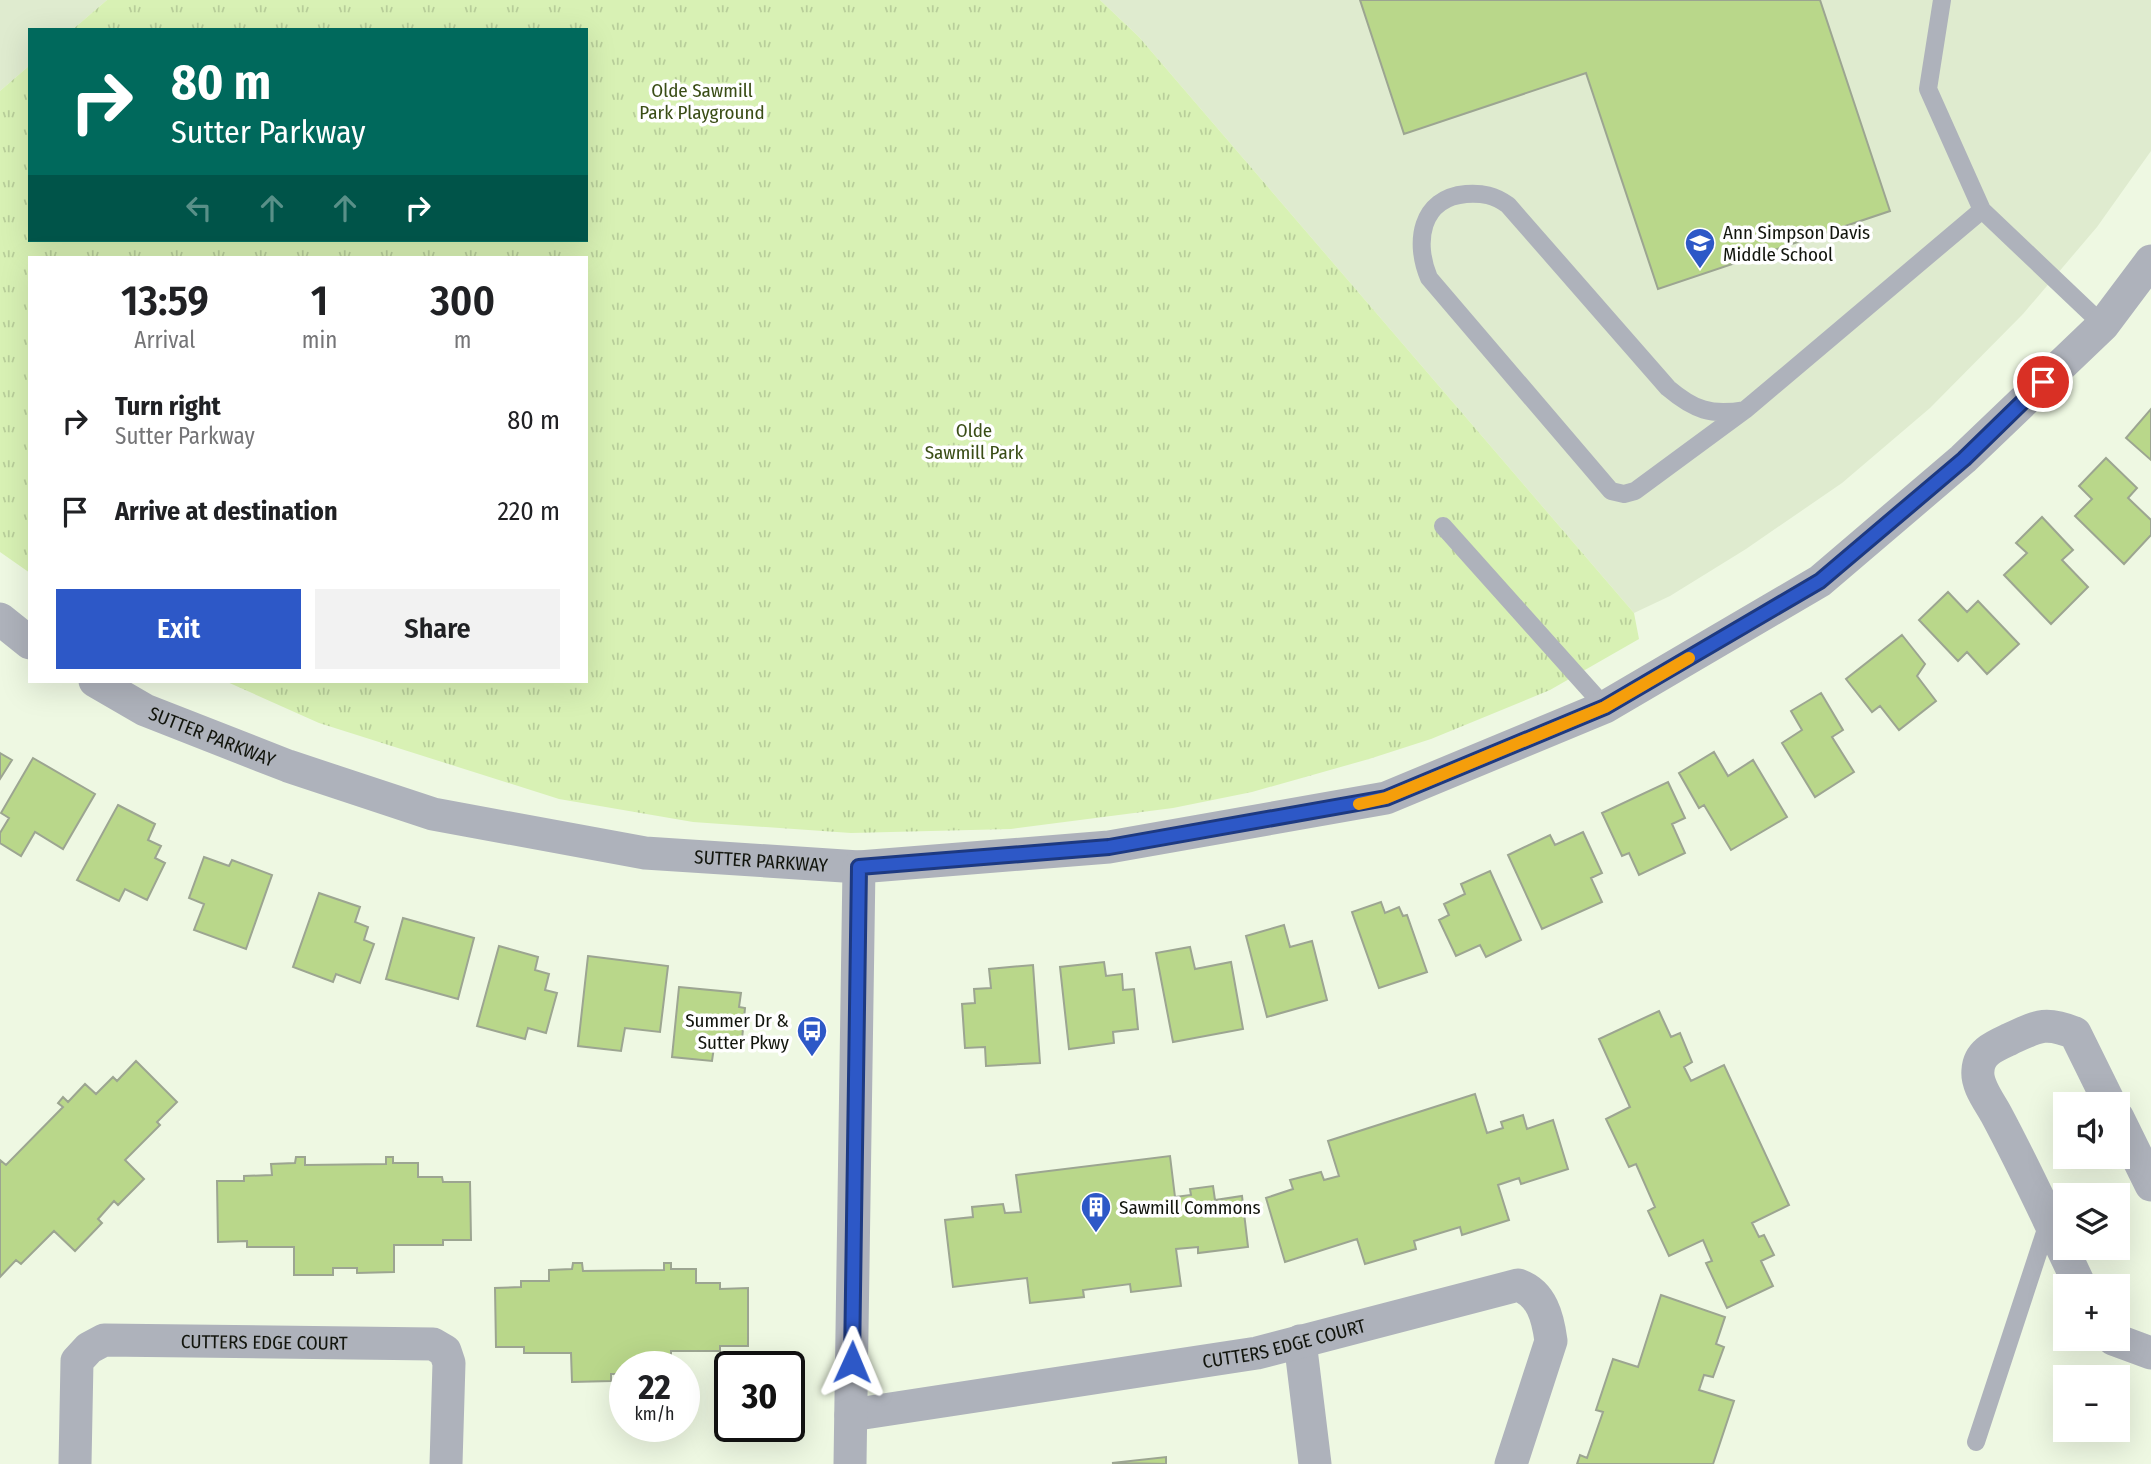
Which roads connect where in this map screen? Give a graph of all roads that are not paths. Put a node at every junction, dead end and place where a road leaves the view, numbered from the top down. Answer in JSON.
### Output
{"nodes":[{"id":1,"x":1942,"y":0,"type":"edge"},
{"id":2,"x":1982,"y":210,"type":"junction"},
{"id":3,"x":2151,"y":261,"type":"edge"},
{"id":4,"x":2103,"y":324,"type":"junction"},
{"id":5,"x":1745,"y":410,"type":"junction"},
{"id":6,"x":1443,"y":526,"type":"dead end"},
{"id":7,"x":0,"y":619,"type":"edge"},
{"id":8,"x":28,"y":641,"type":"edge"},
{"id":9,"x":98,"y":683,"type":"edge"},
{"id":10,"x":1605,"y":707,"type":"junction"},
{"id":11,"x":859,"y":867,"type":"junction"},
{"id":12,"x":2104,"y":1092,"type":"edge"},
{"id":13,"x":2130,"y":1142,"type":"edge"},
{"id":14,"x":2151,"y":1185,"type":"edge"},
{"id":15,"x":2049,"y":1220,"type":"junction"},
{"id":16,"x":2074,"y":1274,"type":"edge"},
{"id":17,"x":1300,"y":1342,"type":"junction"},
{"id":18,"x":2130,"y":1345,"type":"edge"},
{"id":19,"x":2151,"y":1353,"type":"edge"},
{"id":20,"x":851,"y":1415,"type":"junction"},
{"id":21,"x":1976,"y":1442,"type":"dead end"},
{"id":22,"x":75,"y":1464,"type":"edge"},
{"id":23,"x":446,"y":1464,"type":"edge"},
{"id":24,"x":850,"y":1464,"type":"edge"},
{"id":25,"x":1315,"y":1464,"type":"edge"},
{"id":26,"x":1511,"y":1464,"type":"edge"}],
"edges":[{"from":1,"to":2,"type":"lane"},
{"from":2,"to":4,"type":"lane"},
{"from":2,"to":5,"type":"lane"},
{"from":3,"to":4,"type":"street","name":"SUTTER PARKWAY"},
{"from":4,"to":10,"type":"street","name":"SUTTER PARKWAY"},
{"from":5,"to":5,"type":"lane"},
{"from":6,"to":10,"type":"lane"},
{"from":7,"to":8,"type":"street"},
{"from":9,"to":11,"type":"street","name":"SUTTER PARKWAY"},
{"from":10,"to":11,"type":"street","name":"SUTTER PARKWAY"},
{"from":11,"to":20,"type":"street"},
{"from":12,"to":15,"type":"street"},
{"from":13,"to":14,"type":"street"},
{"from":15,"to":16,"type":"street"},
{"from":15,"to":21,"type":"lane"},
{"from":17,"to":20,"type":"street","name":"CUTTERS EDGE COURT"},
{"from":17,"to":25,"type":"street"},
{"from":17,"to":26,"type":"street","name":"CUTTERS EDGE COURT"},
{"from":18,"to":19,"type":"street"},
{"from":20,"to":24,"type":"street"},
{"from":22,"to":23,"type":"street","name":"CUTTERS EDGE COURT"}]}
